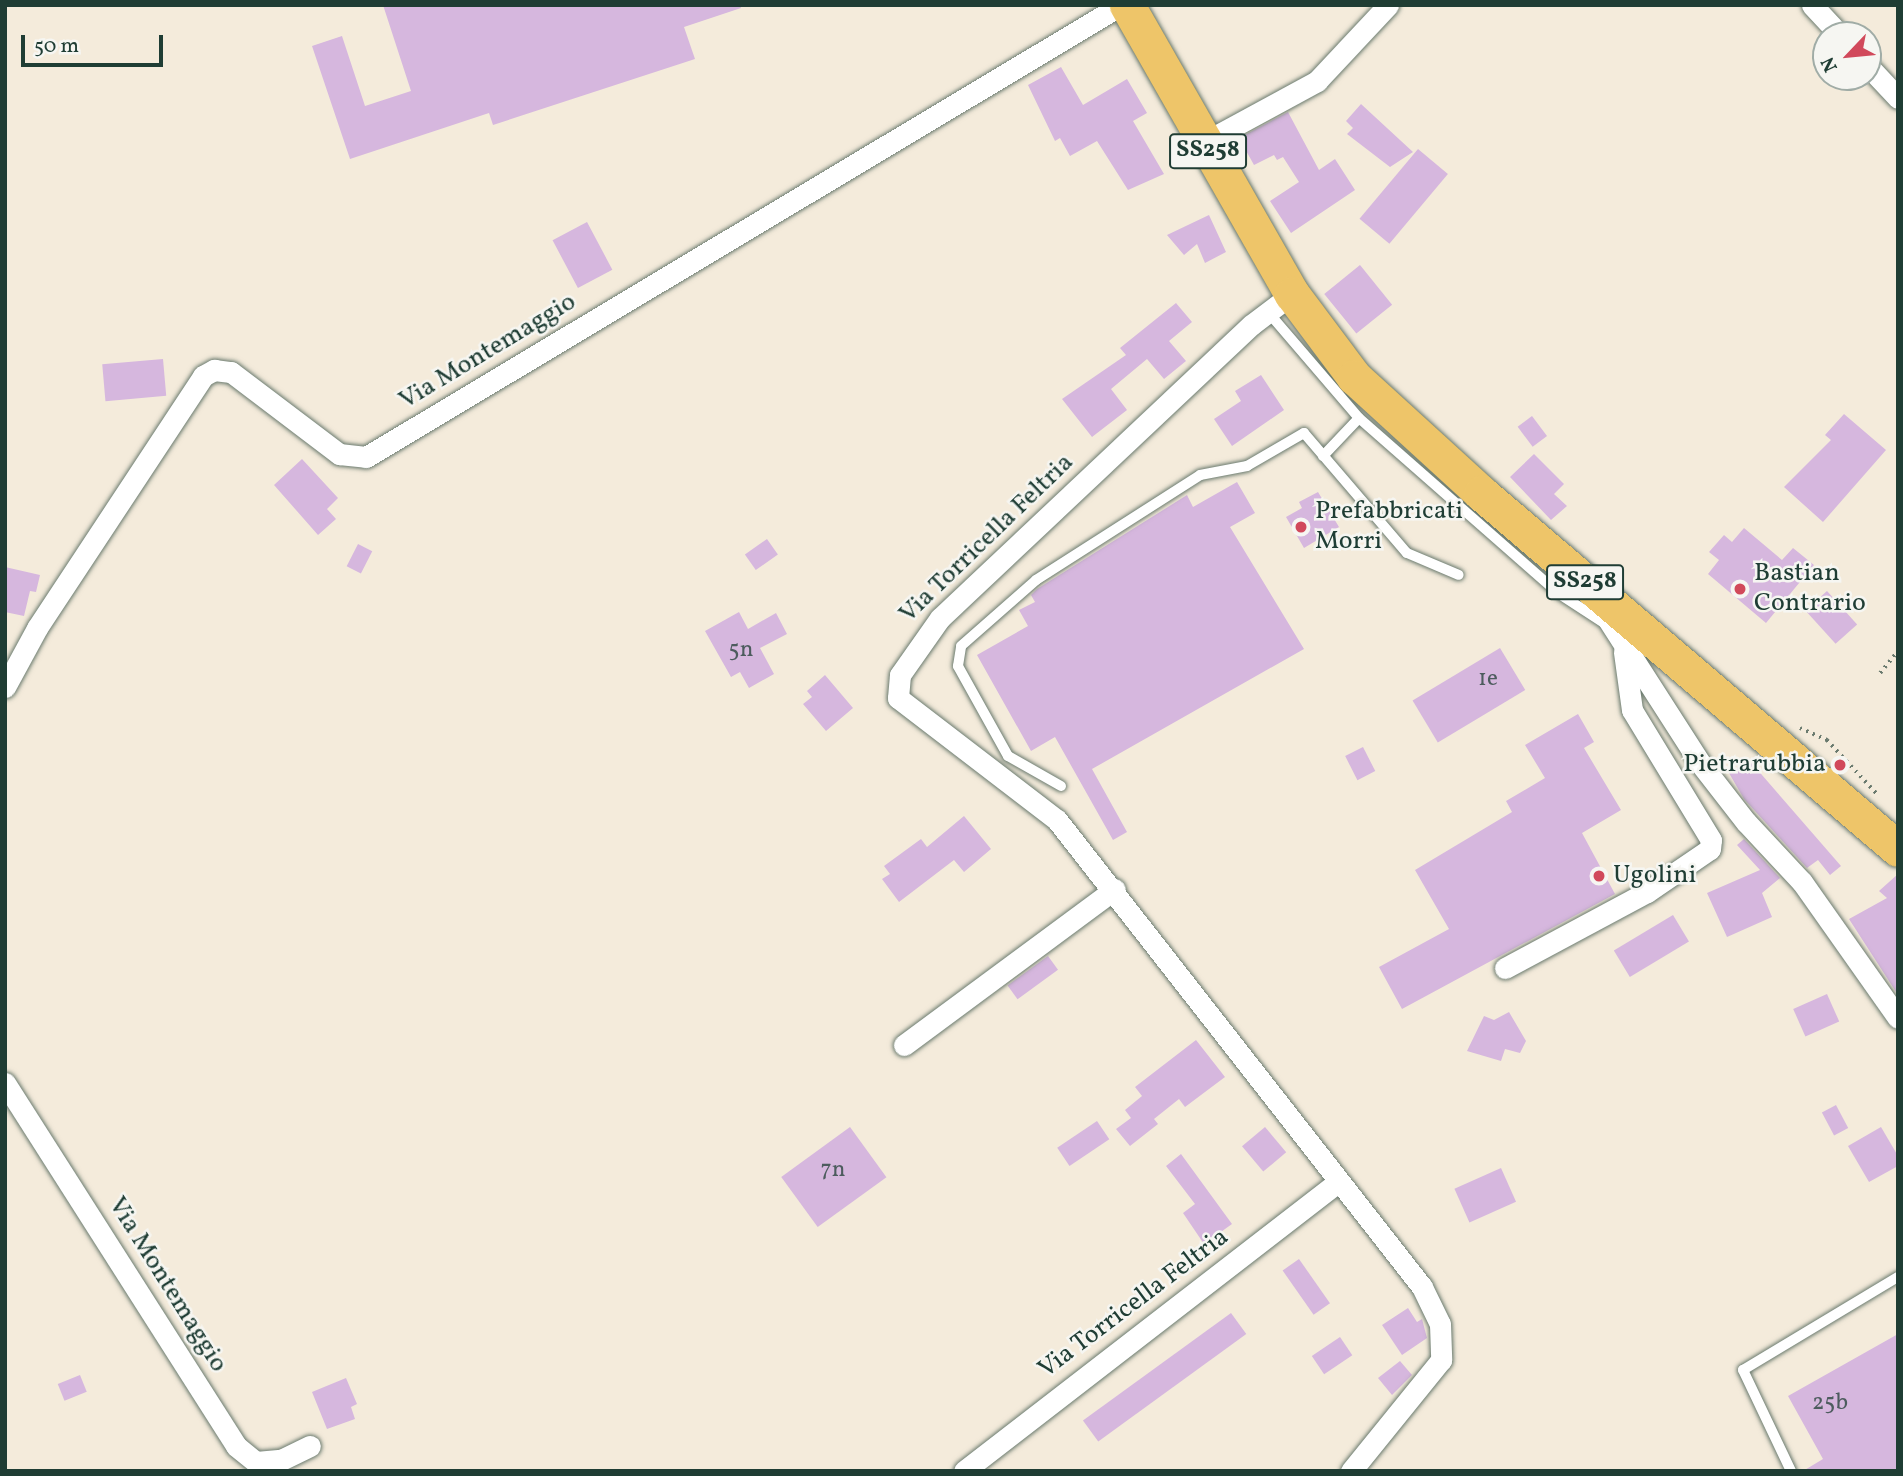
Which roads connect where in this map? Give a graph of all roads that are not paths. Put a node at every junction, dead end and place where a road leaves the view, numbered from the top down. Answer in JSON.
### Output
{"nodes":[{"id":1,"x":1121,"y":5,"type":"edge"},
{"id":2,"x":1126,"y":5,"type":"edge"},
{"id":3,"x":1388,"y":5,"type":"edge"},
{"id":4,"x":1812,"y":5,"type":"edge"},
{"id":5,"x":1827,"y":21,"type":"edge"},
{"id":6,"x":1882,"y":81,"type":"edge"},
{"id":7,"x":1898,"y":98,"type":"edge"},
{"id":8,"x":1203,"y":143,"type":"junction"},
{"id":9,"x":1280,"y":303,"type":"junction"},
{"id":10,"x":1359,"y":418,"type":"junction"},
{"id":11,"x":1323,"y":456,"type":"junction"},
{"id":12,"x":1459,"y":575,"type":"dead end"},
{"id":13,"x":1585,"y":582,"type":"junction"},
{"id":14,"x":1612,"y":629,"type":"junction"},
{"id":15,"x":1623,"y":647,"type":"junction"},
{"id":16,"x":5,"y":687,"type":"edge"},
{"id":17,"x":1060,"y":786,"type":"dead end"},
{"id":18,"x":1898,"y":849,"type":"edge"},
{"id":19,"x":1115,"y":889,"type":"junction"},
{"id":20,"x":1505,"y":968,"type":"dead end"},
{"id":21,"x":1898,"y":1018,"type":"edge"},
{"id":22,"x":904,"y":1045,"type":"dead end"},
{"id":23,"x":5,"y":1083,"type":"edge"},
{"id":24,"x":1338,"y":1182,"type":"junction"},
{"id":25,"x":1898,"y":1277,"type":"edge"},
{"id":26,"x":310,"y":1446,"type":"dead end"},
{"id":27,"x":964,"y":1471,"type":"edge"},
{"id":28,"x":1351,"y":1471,"type":"edge"},
{"id":29,"x":1791,"y":1471,"type":"edge"}],
"edges":[{"from":1,"to":16,"type":"street","name":"Via Montemaggio"},
{"from":2,"to":8,"type":"main road","number":"SS258"},
{"from":3,"to":8,"type":"street"},
{"from":4,"to":5,"type":"street"},
{"from":6,"to":7,"type":"street"},
{"from":8,"to":9,"type":"main road","number":"SS258"},
{"from":9,"to":10,"type":"lane"},
{"from":9,"to":13,"type":"main road","number":"SS258"},
{"from":9,"to":19,"type":"street","name":"Via Torricella Feltria"},
{"from":10,"to":11,"type":"lane"},
{"from":10,"to":14,"type":"lane"},
{"from":11,"to":12,"type":"lane"},
{"from":11,"to":17,"type":"lane"},
{"from":13,"to":14,"type":"street"},
{"from":13,"to":18,"type":"main road","number":"SS258"},
{"from":14,"to":15,"type":"street"},
{"from":15,"to":20,"type":"street"},
{"from":15,"to":21,"type":"street"},
{"from":19,"to":22,"type":"street"},
{"from":19,"to":24,"type":"street","name":"Via Torricella Feltria"},
{"from":23,"to":26,"type":"street","name":"Via Montemaggio"},
{"from":24,"to":27,"type":"street","name":"Via Torricella Feltria"},
{"from":24,"to":28,"type":"street","name":"Via Torricella Feltria"},
{"from":25,"to":29,"type":"lane"}]}
